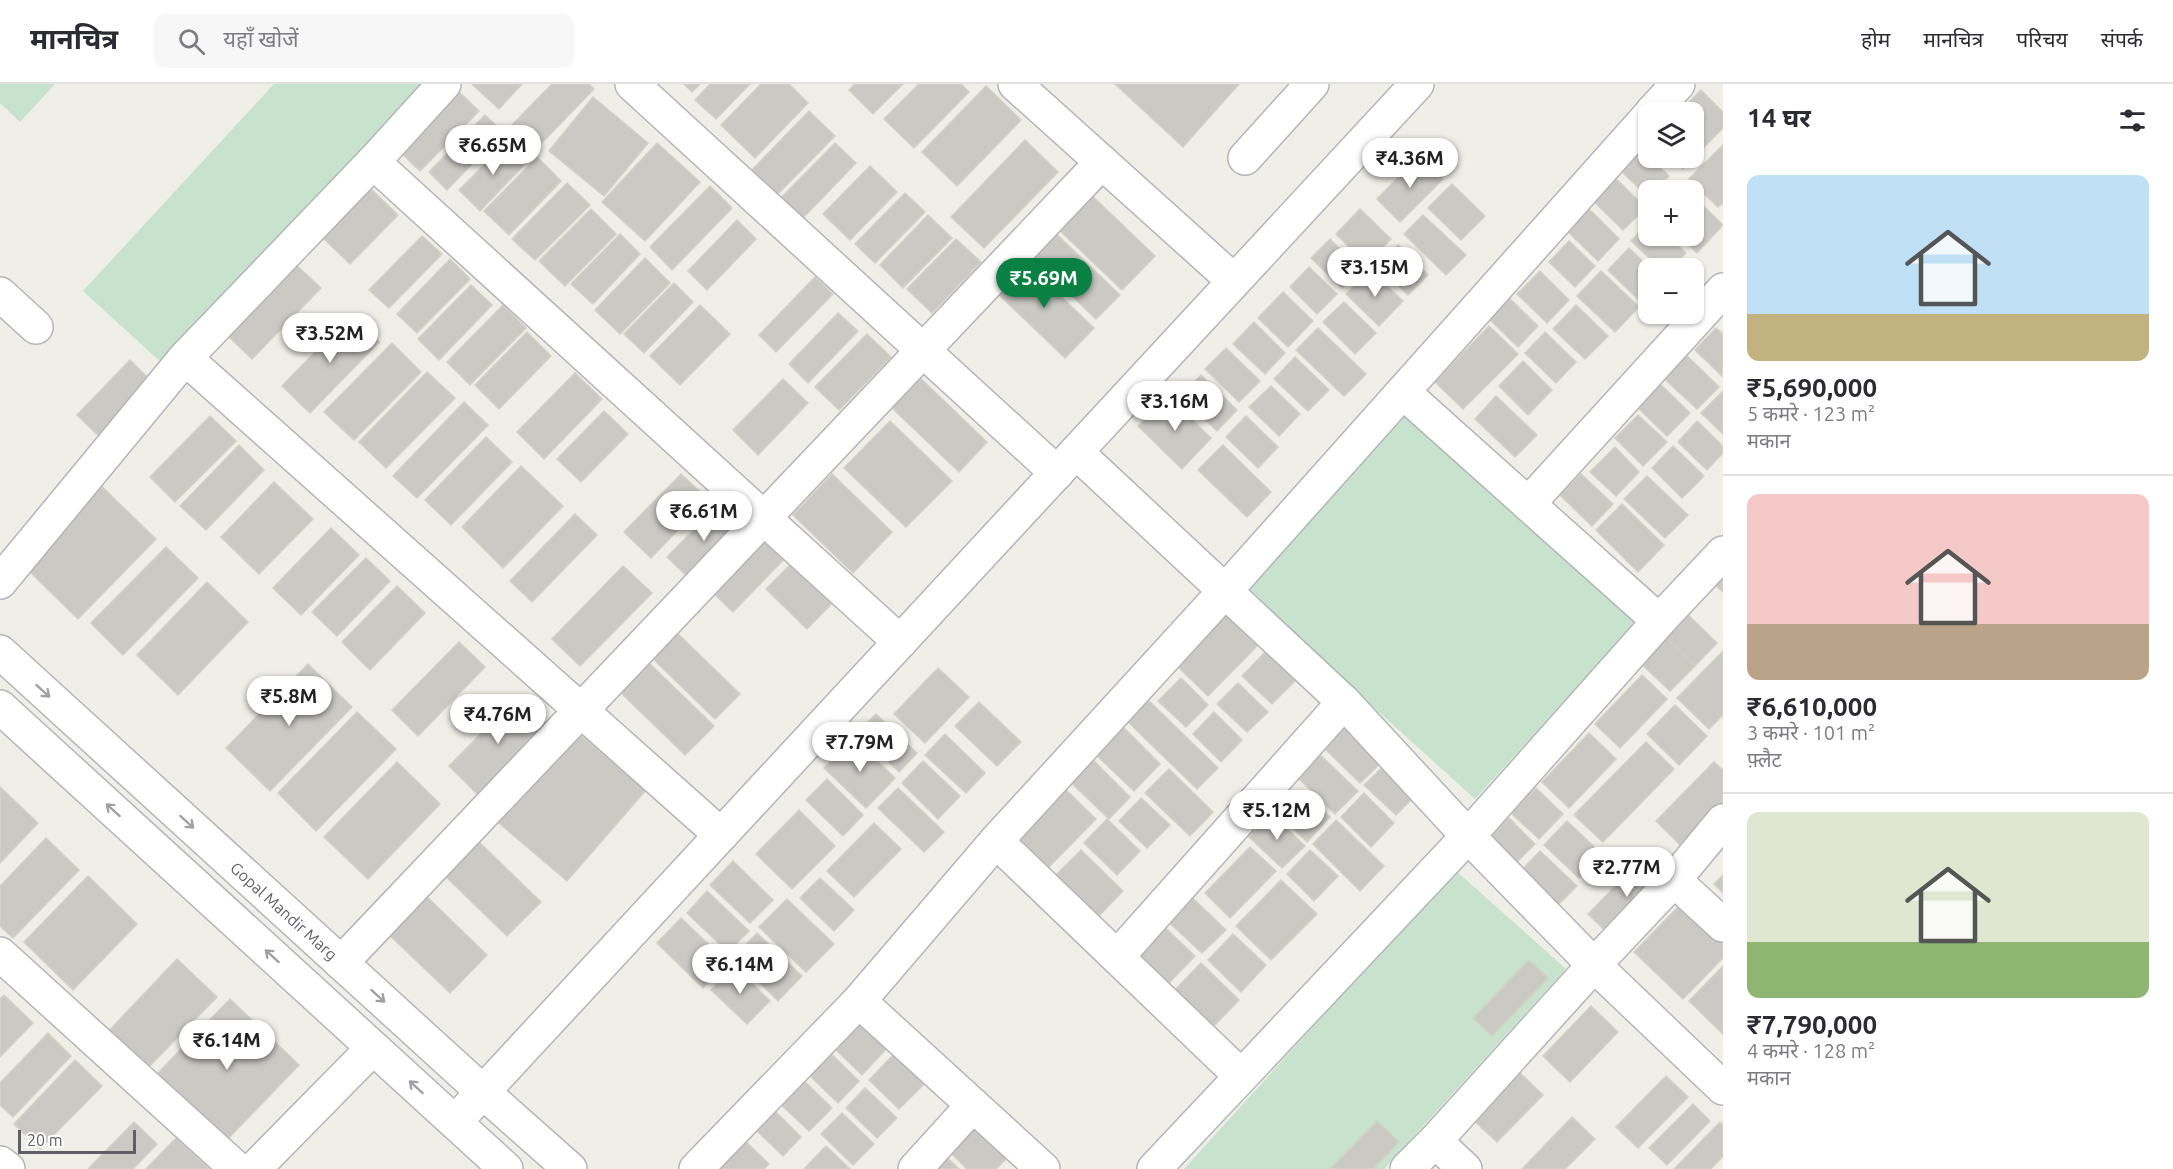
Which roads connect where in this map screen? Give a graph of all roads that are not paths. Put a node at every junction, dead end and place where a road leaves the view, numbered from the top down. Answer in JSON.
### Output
{"nodes":[{"id":1,"x":444,"y":84,"type":"edge"},
{"id":2,"x":633,"y":84,"type":"edge"},
{"id":3,"x":1015,"y":84,"type":"edge"},
{"id":4,"x":1312,"y":84,"type":"edge"},
{"id":5,"x":1417,"y":84,"type":"edge"},
{"id":6,"x":1678,"y":84,"type":"edge"},
{"id":7,"x":1661,"y":102,"type":"edge"},
{"id":8,"x":1638,"y":128,"type":"edge"},
{"id":9,"x":1245,"y":158,"type":"dead end"},
{"id":10,"x":373,"y":162,"type":"junction"},
{"id":11,"x":1102,"y":162,"type":"junction"},
{"id":12,"x":1234,"y":281,"type":"junction"},
{"id":13,"x":1723,"y":290,"type":"edge"},
{"id":14,"x":0,"y":294,"type":"edge"},
{"id":15,"x":36,"y":327,"type":"dead end"},
{"id":16,"x":922,"y":350,"type":"junction"},
{"id":17,"x":185,"y":358,"type":"junction"},
{"id":18,"x":1402,"y":392,"type":"junction"},
{"id":19,"x":1066,"y":462,"type":"junction"},
{"id":20,"x":1528,"y":504,"type":"junction"},
{"id":21,"x":763,"y":518,"type":"junction"},
{"id":22,"x":1723,"y":553,"type":"edge"},
{"id":23,"x":0,"y":582,"type":"edge"},
{"id":24,"x":1225,"y":591,"type":"junction"},
{"id":25,"x":1659,"y":621,"type":"junction"},
{"id":26,"x":900,"y":642,"type":"junction"},
{"id":27,"x":0,"y":652,"type":"edge"},
{"id":28,"x":1344,"y":702,"type":"junction"},
{"id":29,"x":0,"y":707,"type":"edge"},
{"id":30,"x":581,"y":710,"type":"junction"},
{"id":31,"x":1723,"y":821,"type":"edge"},
{"id":32,"x":721,"y":835,"type":"junction"},
{"id":33,"x":1468,"y":836,"type":"junction"},
{"id":34,"x":996,"y":841,"type":"junction"},
{"id":35,"x":1674,"y":880,"type":"junction"},
{"id":36,"x":1723,"y":925,"type":"edge"},
{"id":37,"x":0,"y":954,"type":"edge"},
{"id":38,"x":1117,"y":957,"type":"junction"},
{"id":39,"x":341,"y":963,"type":"junction"},
{"id":40,"x":1594,"y":965,"type":"junction"},
{"id":41,"x":859,"y":1001,"type":"junction"},
{"id":42,"x":373,"y":1048,"type":"junction"},
{"id":43,"x":1240,"y":1076,"type":"junction"},
{"id":44,"x":1723,"y":1088,"type":"edge"},
{"id":45,"x":483,"y":1092,"type":"junction"},
{"id":46,"x":973,"y":1105,"type":"junction"},
{"id":47,"x":455,"y":1122,"type":"junction"},
{"id":48,"x":519,"y":1124,"type":"junction"},
{"id":49,"x":1435,"y":1141,"type":"junction"},
{"id":50,"x":0,"y":1162,"type":"edge"},
{"id":51,"x":492,"y":1164,"type":"edge"},
{"id":52,"x":8,"y":1169,"type":"edge"},
{"id":53,"x":237,"y":1169,"type":"edge"},
{"id":54,"x":254,"y":1169,"type":"edge"},
{"id":55,"x":570,"y":1169,"type":"edge"},
{"id":56,"x":696,"y":1169,"type":"edge"},
{"id":57,"x":915,"y":1169,"type":"edge"},
{"id":58,"x":1043,"y":1169,"type":"edge"},
{"id":59,"x":1154,"y":1169,"type":"edge"},
{"id":60,"x":1407,"y":1169,"type":"edge"},
{"id":61,"x":1465,"y":1169,"type":"edge"}],
"edges":[{"from":1,"to":10,"type":"street"},
{"from":2,"to":16,"type":"street"},
{"from":3,"to":11,"type":"street"},
{"from":4,"to":9,"type":"street"},
{"from":5,"to":12,"type":"street"},
{"from":6,"to":7,"type":"street"},
{"from":8,"to":18,"type":"street"},
{"from":10,"to":17,"type":"street"},
{"from":10,"to":21,"type":"street"},
{"from":11,"to":12,"type":"street"},
{"from":11,"to":16,"type":"street"},
{"from":12,"to":19,"type":"street"},
{"from":13,"to":20,"type":"street"},
{"from":14,"to":15,"type":"street"},
{"from":16,"to":19,"type":"street"},
{"from":16,"to":21,"type":"street"},
{"from":17,"to":23,"type":"street"},
{"from":17,"to":30,"type":"street"},
{"from":18,"to":20,"type":"street"},
{"from":18,"to":24,"type":"street"},
{"from":19,"to":24,"type":"street"},
{"from":19,"to":26,"type":"street"},
{"from":20,"to":25,"type":"street"},
{"from":21,"to":26,"type":"street"},
{"from":21,"to":30,"type":"street"},
{"from":22,"to":25,"type":"street"},
{"from":24,"to":28,"type":"street"},
{"from":24,"to":34,"type":"street"},
{"from":25,"to":33,"type":"street"},
{"from":26,"to":32,"type":"street"},
{"from":27,"to":39,"type":"street","name":"Gopal Mandir Marg","one_way":true},
{"from":28,"to":33,"type":"street"},
{"from":28,"to":38,"type":"street"},
{"from":42,"to":29,"type":"street","one_way":true},
{"from":30,"to":32,"type":"street"},
{"from":30,"to":39,"type":"street"},
{"from":31,"to":35,"type":"street"},
{"from":32,"to":45,"type":"street"},
{"from":33,"to":40,"type":"street"},
{"from":33,"to":43,"type":"street"},
{"from":34,"to":38,"type":"street"},
{"from":34,"to":41,"type":"street"},
{"from":35,"to":36,"type":"street"},
{"from":35,"to":40,"type":"street"},
{"from":37,"to":53,"type":"street"},
{"from":38,"to":43,"type":"street"},
{"from":39,"to":45,"type":"street","name":"Gopal Mandir Marg","one_way":true},
{"from":40,"to":44,"type":"street"},
{"from":40,"to":49,"type":"street"},
{"from":41,"to":46,"type":"street"},
{"from":41,"to":56,"type":"street"},
{"from":47,"to":42,"type":"street","one_way":true},
{"from":42,"to":54,"type":"street"},
{"from":43,"to":59,"type":"street"},
{"from":45,"to":47,"type":"street"},
{"from":45,"to":48,"type":"street","name":"Gopal Mandir Marg"},
{"from":46,"to":57,"type":"street"},
{"from":46,"to":58,"type":"street"},
{"from":47,"to":51,"type":"street"},
{"from":48,"to":51,"type":"street"},
{"from":48,"to":55,"type":"street","name":"Gopal Mandir Marg"},
{"from":49,"to":60,"type":"street"},
{"from":49,"to":61,"type":"street"},
{"from":50,"to":52,"type":"street"}]}
